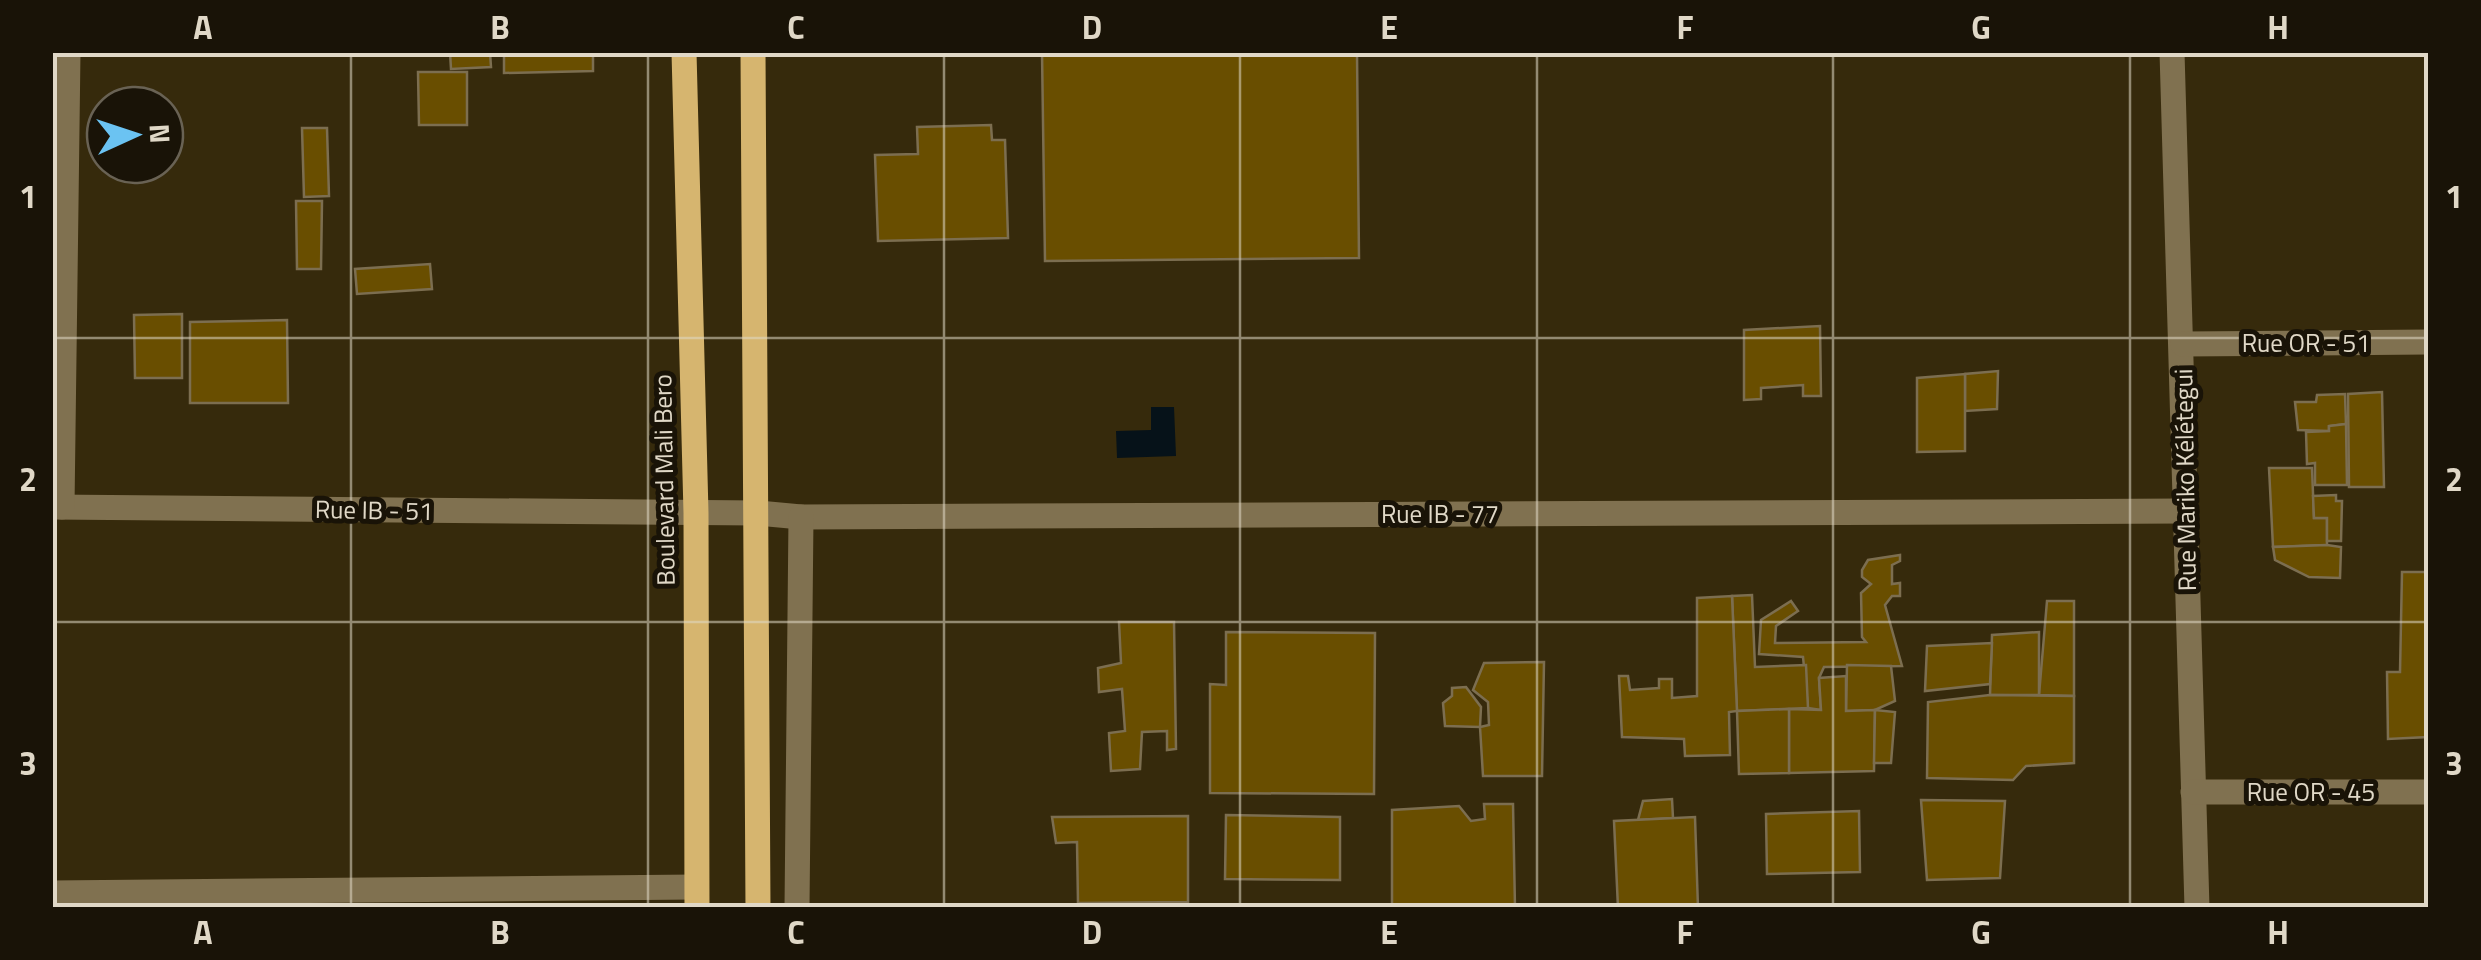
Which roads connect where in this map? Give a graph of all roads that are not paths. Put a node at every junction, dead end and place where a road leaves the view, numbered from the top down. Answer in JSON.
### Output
{"nodes":[{"id":1,"x":68,"y":52,"type":"edge"},
{"id":2,"x":684,"y":52,"type":"edge"},
{"id":3,"x":753,"y":52,"type":"edge"},
{"id":4,"x":2172,"y":52,"type":"edge"},
{"id":5,"x":2428,"y":342,"type":"edge"},
{"id":6,"x":2183,"y":344,"type":"junction"},
{"id":7,"x":57,"y":507,"type":"edge"},
{"id":8,"x":2184,"y":511,"type":"junction"},
{"id":9,"x":696,"y":513,"type":"junction"},
{"id":10,"x":758,"y":513,"type":"junction"},
{"id":11,"x":801,"y":517,"type":"junction"},
{"id":12,"x":2192,"y":792,"type":"junction"},
{"id":13,"x":2428,"y":792,"type":"edge"},
{"id":14,"x":52,"y":892,"type":"edge"},
{"id":15,"x":696,"y":897,"type":"edge"},
{"id":16,"x":758,"y":908,"type":"edge"},
{"id":17,"x":797,"y":908,"type":"edge"},
{"id":18,"x":2196,"y":908,"type":"edge"}],
"edges":[{"from":1,"to":7,"type":"street"},
{"from":2,"to":9,"type":"main road","name":"Boulevard Mali Bero"},
{"from":3,"to":10,"type":"main road"},
{"from":4,"to":6,"type":"street","name":"Rue Mariko Kélétegui"},
{"from":5,"to":6,"type":"street","name":"Rue OR - 51"},
{"from":6,"to":8,"type":"street","name":"Rue Mariko Kélétegui"},
{"from":7,"to":9,"type":"street","name":"Rue IB - 51"},
{"from":8,"to":11,"type":"street","name":"Rue IB - 77"},
{"from":8,"to":12,"type":"street","name":"Rue Mariko Kélétegui"},
{"from":9,"to":10,"type":"street","name":"Rue IB - 77"},
{"from":9,"to":15,"type":"main road","name":"Boulevard Mali Bero"},
{"from":10,"to":11,"type":"street","name":"Rue IB - 77"},
{"from":10,"to":16,"type":"main road"},
{"from":11,"to":17,"type":"street"},
{"from":12,"to":13,"type":"street","name":"Rue OR - 45"},
{"from":12,"to":18,"type":"street","name":"Rue Mariko Kélétegui"},
{"from":14,"to":15,"type":"street"}]}
